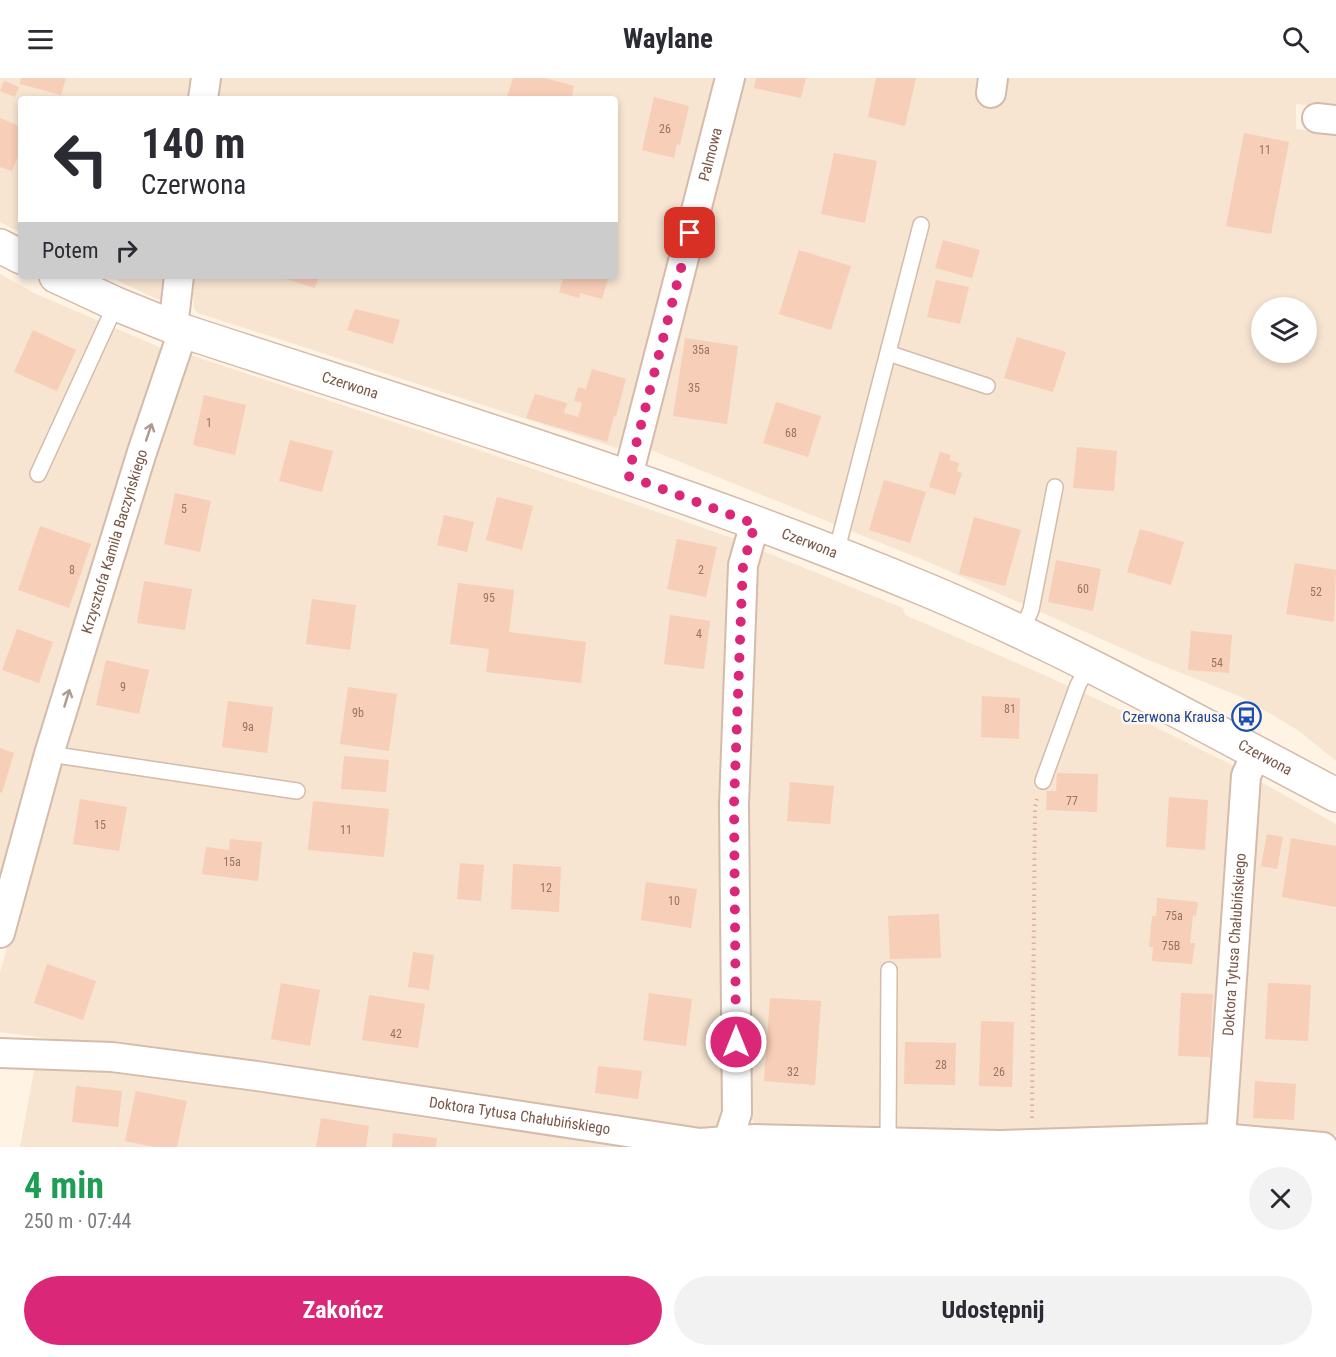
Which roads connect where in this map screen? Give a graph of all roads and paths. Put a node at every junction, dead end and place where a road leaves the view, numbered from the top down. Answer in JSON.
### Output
{"nodes":[{"id":1,"x":206,"y":78,"type":"edge"},
{"id":2,"x":730,"y":78,"type":"edge"},
{"id":3,"x":203,"y":96,"type":"edge"},
{"id":4,"x":921,"y":225,"type":"dead end"},
{"id":5,"x":0,"y":246,"type":"edge"},
{"id":6,"x":18,"y":255,"type":"edge"},
{"id":7,"x":62,"y":279,"type":"edge"},
{"id":8,"x":179,"y":279,"type":"edge"},
{"id":9,"x":116,"y":304,"type":"junction"},
{"id":10,"x":176,"y":329,"type":"junction"},
{"id":11,"x":888,"y":353,"type":"junction"},
{"id":12,"x":987,"y":386,"type":"dead end"},
{"id":13,"x":38,"y":474,"type":"dead end"},
{"id":14,"x":628,"y":476,"type":"junction"},
{"id":15,"x":1054,"y":487,"type":"dead end"},
{"id":16,"x":755,"y":524,"type":"junction"},
{"id":17,"x":836,"y":553,"type":"junction"},
{"id":18,"x":1021,"y":632,"type":"junction"},
{"id":19,"x":1089,"y":665,"type":"junction"},
{"id":20,"x":1256,"y":753,"type":"junction"},
{"id":21,"x":49,"y":754,"type":"junction"},
{"id":22,"x":1043,"y":781,"type":"joint"},
{"id":23,"x":297,"y":791,"type":"dead end"},
{"id":24,"x":1336,"y":795,"type":"edge"},
{"id":25,"x":0,"y":933,"type":"edge"},
{"id":26,"x":889,"y":970,"type":"dead end"},
{"id":27,"x":0,"y":1053,"type":"edge"},
{"id":28,"x":1221,"y":1138,"type":"junction"},
{"id":29,"x":888,"y":1142,"type":"junction"},
{"id":30,"x":727,"y":1144,"type":"edge"},
{"id":31,"x":1040,"y":1144,"type":"junction"},
{"id":32,"x":1275,"y":1145,"type":"edge"},
{"id":33,"x":1323,"y":1147,"type":"edge"}],
"edges":[{"from":1,"to":3,"type":"street"},
{"from":2,"to":14,"type":"street","name":"Palmowa"},
{"from":4,"to":11,"type":"lane"},
{"from":5,"to":6,"type":"street"},
{"from":7,"to":9,"type":"street","name":"Czerwona"},
{"from":8,"to":10,"type":"street","name":"Krzysztofa Kamila Baczyńskiego"},
{"from":9,"to":10,"type":"street","name":"Czerwona"},
{"from":9,"to":13,"type":"lane"},
{"from":10,"to":14,"type":"street","name":"Czerwona"},
{"from":21,"to":10,"type":"street","name":"Krzysztofa Kamila Baczyńskiego","one_way":true},
{"from":11,"to":12,"type":"lane"},
{"from":11,"to":17,"type":"lane"},
{"from":14,"to":16,"type":"street","name":"Czerwona"},
{"from":15,"to":18,"type":"lane"},
{"from":16,"to":17,"type":"street","name":"Czerwona"},
{"from":16,"to":30,"type":"street"},
{"from":17,"to":18,"type":"street","name":"Czerwona"},
{"from":18,"to":19,"type":"street","name":"Czerwona"},
{"from":19,"to":20,"type":"street","name":"Czerwona"},
{"from":19,"to":22,"type":"lane"},
{"from":20,"to":24,"type":"street","name":"Czerwona"},
{"from":20,"to":28,"type":"street","name":"Doktora Tytusa Chałubińskiego"},
{"from":21,"to":23,"type":"lane"},
{"from":21,"to":25,"type":"street","name":"Krzysztofa Kamila Baczyńskiego"},
{"from":22,"to":31,"type":"path"},
{"from":26,"to":29,"type":"lane"},
{"from":27,"to":30,"type":"street","name":"Doktora Tytusa Chałubińskiego"},
{"from":28,"to":31,"type":"street","name":"Doktora Tytusa Chałubińskiego"},
{"from":28,"to":32,"type":"street","name":"Doktora Tytusa Chałubińskiego"},
{"from":29,"to":30,"type":"street","name":"Doktora Tytusa Chałubińskiego"},
{"from":29,"to":31,"type":"street","name":"Doktora Tytusa Chałubińskiego"},
{"from":32,"to":33,"type":"street","name":"Doktora Tytusa Chałubińskiego"}]}
